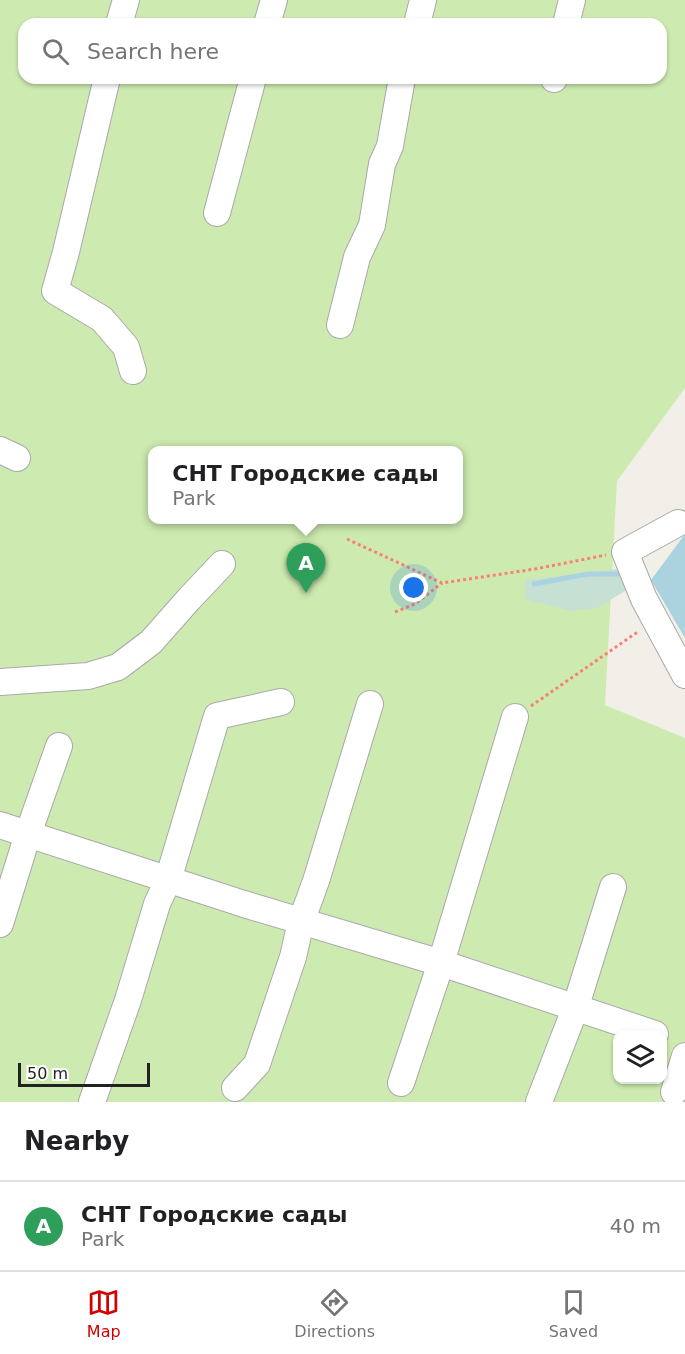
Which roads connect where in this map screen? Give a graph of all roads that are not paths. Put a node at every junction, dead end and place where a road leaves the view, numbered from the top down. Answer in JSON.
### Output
{"nodes":[{"id":1,"x":126,"y":0,"type":"edge"},
{"id":2,"x":274,"y":0,"type":"edge"},
{"id":3,"x":423,"y":0,"type":"edge"},
{"id":4,"x":572,"y":0,"type":"edge"},
{"id":5,"x":121,"y":18,"type":"edge"},
{"id":6,"x":269,"y":18,"type":"edge"},
{"id":7,"x":418,"y":18,"type":"edge"},
{"id":8,"x":568,"y":18,"type":"edge"},
{"id":9,"x":106,"y":84,"type":"edge"},
{"id":10,"x":251,"y":84,"type":"edge"},
{"id":11,"x":401,"y":84,"type":"edge"},
{"id":12,"x":217,"y":213,"type":"dead end"},
{"id":13,"x":340,"y":325,"type":"dead end"},
{"id":14,"x":133,"y":371,"type":"dead end"},
{"id":15,"x":678,"y":523,"type":"dead end"},
{"id":16,"x":222,"y":564,"type":"dead end"},
{"id":17,"x":685,"y":675,"type":"edge"},
{"id":18,"x":0,"y":682,"type":"edge"},
{"id":19,"x":281,"y":702,"type":"dead end"},
{"id":20,"x":370,"y":704,"type":"dead end"},
{"id":21,"x":515,"y":717,"type":"road end"},
{"id":22,"x":59,"y":746,"type":"dead end"},
{"id":23,"x":0,"y":825,"type":"edge"},
{"id":24,"x":27,"y":834,"type":"junction"},
{"id":25,"x":168,"y":880,"type":"junction"},
{"id":26,"x":613,"y":887,"type":"dead end"},
{"id":27,"x":301,"y":921,"type":"junction"},
{"id":28,"x":0,"y":924,"type":"edge"},
{"id":29,"x":441,"y":963,"type":"junction"},
{"id":30,"x":575,"y":1009,"type":"junction"},
{"id":31,"x":640,"y":1030,"type":"edge"},
{"id":32,"x":667,"y":1038,"type":"edge"},
{"id":33,"x":685,"y":1044,"type":"edge"},
{"id":34,"x":685,"y":1056,"type":"edge"},
{"id":35,"x":401,"y":1083,"type":"dead end"},
{"id":36,"x":235,"y":1088,"type":"dead end"},
{"id":37,"x":674,"y":1092,"type":"dead end"},
{"id":38,"x":92,"y":1102,"type":"edge"},
{"id":39,"x":539,"y":1102,"type":"edge"}],
"edges":[{"from":1,"to":5,"type":"street"},
{"from":2,"to":6,"type":"street"},
{"from":3,"to":7,"type":"street"},
{"from":4,"to":8,"type":"street"},
{"from":9,"to":14,"type":"street"},
{"from":10,"to":12,"type":"street"},
{"from":11,"to":13,"type":"street"},
{"from":15,"to":17,"type":"street"},
{"from":16,"to":18,"type":"street"},
{"from":19,"to":25,"type":"street"},
{"from":20,"to":27,"type":"street"},
{"from":21,"to":29,"type":"street"},
{"from":22,"to":24,"type":"street"},
{"from":23,"to":24,"type":"street"},
{"from":24,"to":25,"type":"street"},
{"from":24,"to":28,"type":"street"},
{"from":25,"to":27,"type":"street"},
{"from":25,"to":38,"type":"street"},
{"from":26,"to":30,"type":"street"},
{"from":27,"to":29,"type":"street"},
{"from":27,"to":36,"type":"street"},
{"from":29,"to":30,"type":"street"},
{"from":29,"to":35,"type":"street"},
{"from":30,"to":31,"type":"street"},
{"from":30,"to":39,"type":"street"},
{"from":32,"to":33,"type":"street"},
{"from":34,"to":37,"type":"street"}]}
